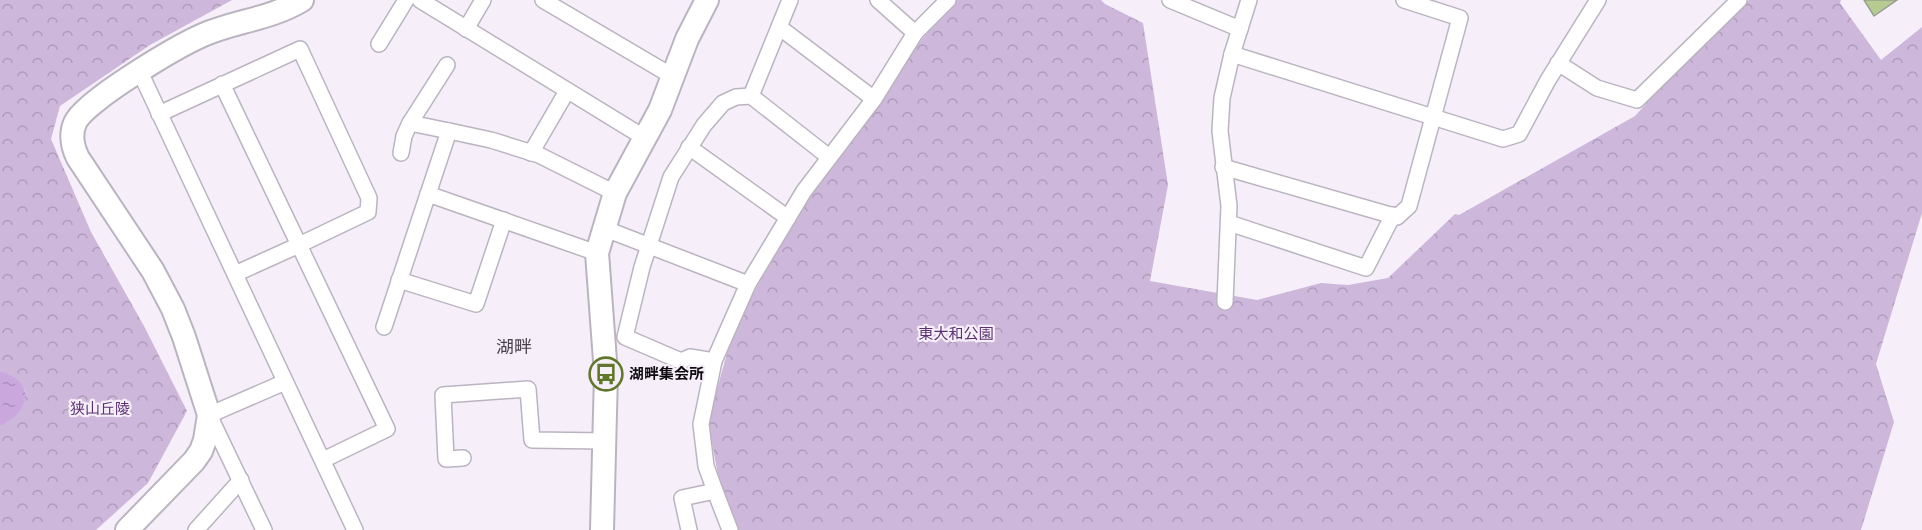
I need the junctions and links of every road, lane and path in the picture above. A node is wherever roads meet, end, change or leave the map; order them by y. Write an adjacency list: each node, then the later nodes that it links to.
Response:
1 (302, 0): 23 (street)
2 (406, 0): 19 (street)
3 (420, 0): 16 (street)
4 (483, 0): 16 (street)
5 (543, 0): 24 (street)
6 (707, 0): 24 (street)
7 (790, 0): 15 (street)
8 (878, 0): 18 (street)
9 (948, 0): 18 (street)
10 (1170, 0): 17 (street)
11 (1249, 0): 17 (street)
12 (1404, 0): 30 (street)
13 (1598, 0): 21 (street)
14 (1739, 0): 21 (street)
15 (779, 27): 27 (street); 28 (street)
16 (466, 29): 26 (street)
17 (1240, 29): 20 (street)
18 (915, 33): 28 (street)
19 (380, 44)
20 (1232, 54): 30 (street); 38 (street)
21 (1558, 63): 30 (street)
22 (447, 65): 31 (street)
23 (140, 72): 29 (street); 56 (street)
24 (672, 76): 33 (street)
25 (222, 84): 29 (street); 46 (street); 46 (street)
26 (567, 91): 33 (street); 36 (street)
27 (751, 96): 34 (street); 37 (street)
28 (874, 99): 37 (street)
29 (159, 114): 49 (street)
30 (1434, 117): 41 (street)
31 (410, 123): 32 (street); 35 (street)
32 (449, 131): 36 (street); 40 (street)
33 (645, 138): 39 (street)
34 (689, 147): 42 (street); 47 (street)
35 (400, 153)
36 (531, 153): 39 (street)
37 (829, 157): 42 (street)
38 (1223, 167): 41 (street); 44 (street)
39 (615, 193): 45 (street)
40 (428, 194): 43 (street); 50 (street)
41 (1393, 215): 44 (street)
42 (788, 218): 51 (street)
43 (504, 220): 48 (street); 50 (street)
44 (1228, 223): 52 (street)
45 (603, 228): 47 (street); 48 (street)
46 (299, 245): 49 (street); 59 (street)
47 (649, 245): 51 (street); 54 (street)
48 (597, 253): 57 (street)
49 (235, 274): 55 (street)
50 (399, 280): 53 (street)
51 (748, 284): 54 (street)
52 (1225, 302)
53 (384, 327)
54 (714, 361): 61 (street)
55 (285, 382): 56 (street); 59 (street)
56 (208, 416): 60 (street); 62 (street)
57 (605, 441): 58 (street); 66 (street)
58 (462, 458)
59 (323, 460): 65 (street)
60 (241, 480): 63 (street); 64 (street)
61 (715, 491): 67 (street); 68 (street)
62 (127, 530)
63 (196, 530)
64 (264, 530)
65 (356, 530)
66 (602, 530)
67 (689, 530)
68 (730, 530)

